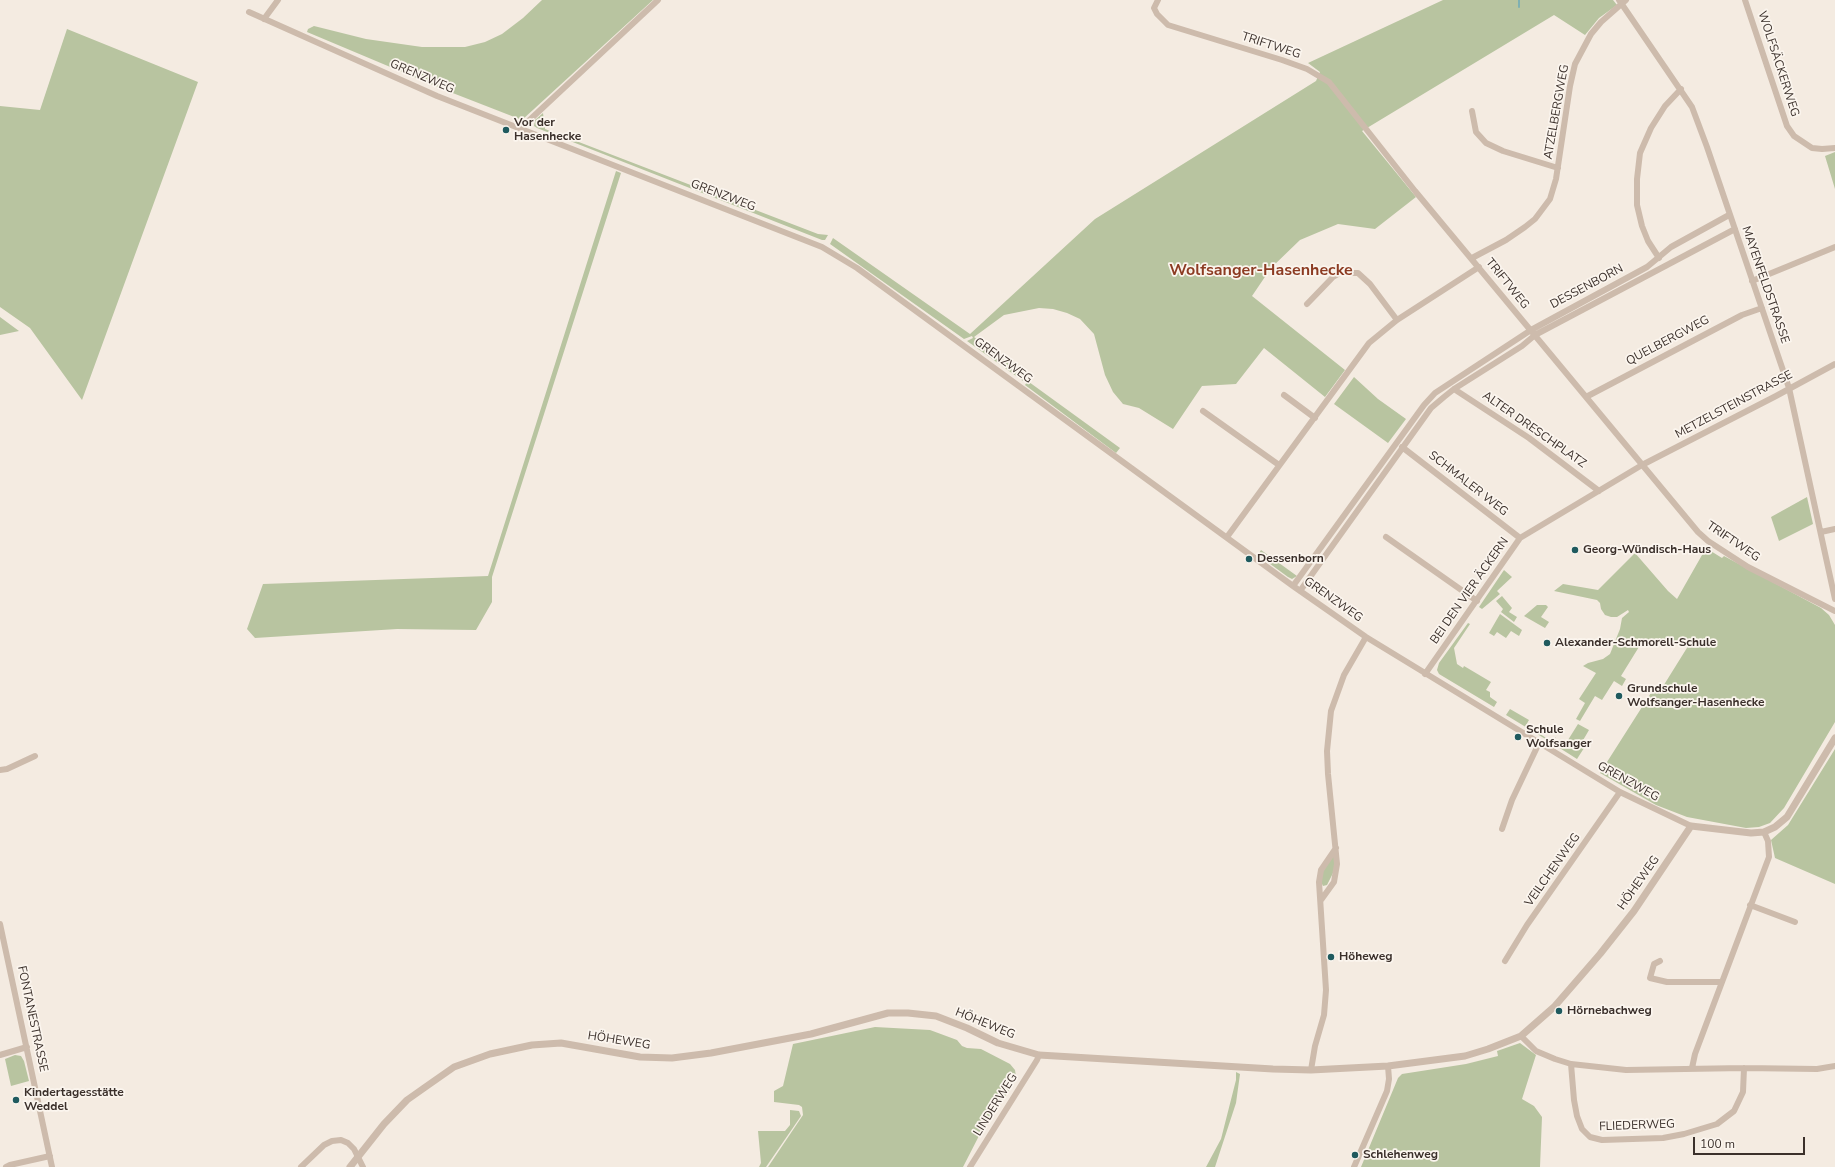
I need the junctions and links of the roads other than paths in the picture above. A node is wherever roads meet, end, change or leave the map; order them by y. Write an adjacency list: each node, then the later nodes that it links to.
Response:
1 (278, 0): 7 (street)
2 (658, 0): 10 (street)
3 (1158, 0): 16 (street, TRIFTWEG)
4 (1745, 0): 11 (street, WOLFSÄCKERWEG)
5 (1623, 2): 8 (street, MAYENFELDSTRASSE); 12 (street, ATZELBERGWEG)
6 (249, 12): 7 (street, GRENZWEG)
7 (264, 19): 10 (street, GRENZWEG)
8 (1681, 89): 13 (street, MAYENFELDSTRASSE); 17 (street)
9 (1472, 111): 12 (street, ATZELBERGWEG)
10 (521, 128): 37 (street, GRENZWEG)
11 (1835, 148)
12 (1558, 168): 16 (street, ATZELBERGWEG)
13 (1730, 215): 14 (street, MAYENFELDSTRASSE); 17 (street, DESSENBORN)
14 (1735, 229): 19 (street, MAYENFELDSTRASSE); 23 (street, DESSENBORN)
15 (1835, 247): 19 (street)
16 (1472, 258): 18 (street, TRIFTWEG)
17 (1659, 258): 23 (street, DESSENBORN)
18 (1479, 267): 22 (street); 23 (street, TRIFTWEG)
19 (1752, 281): 21 (street, MAYENFELDSTRASSE)
20 (1307, 304): 22 (street)
21 (1762, 308): 25 (street, MAYENFELDSTRASSE); 28 (street, QUELBERGWEG)
22 (1397, 320): 30 (street)
23 (1533, 332): 26 (street, DESSENBORN); 28 (street, TRIFTWEG); 40 (street, DESSENBORN)
24 (1835, 364): 25 (street, METZELSTEINSTRASSE)
25 (1789, 388): 33 (street, METZELSTEINSTRASSE); 36 (street, MAYENFELDSTRASSE)
26 (1454, 389): 31 (street, DESSENBORN); 34 (street, ALTER DRESCHPLATZ)
27 (1284, 395): 30 (street)
28 (1586, 397): 33 (street, TRIFTWEG)
29 (1203, 411): 32 (street)
30 (1315, 418): 32 (street)
31 (1402, 447): 39 (street, SCHMALER WEG); 41 (street, DESSENBORN)
32 (1279, 465): 37 (street)
33 (1642, 465): 34 (street, BEI DEN VIER ÄCKERN); 44 (street, TRIFTWEG)
34 (1600, 491): 39 (street, BEI DEN VIER ÄCKERN)
35 (1835, 529): 36 (street)
36 (1821, 532): 42 (street, MAYENFELDSTRASSE)
37 (1227, 537): 40 (street, GRENZWEG)
38 (1386, 537): 43 (street)
39 (1520, 538): 43 (street, BEI DEN VIER ÄCKERN)
40 (1293, 586): 41 (street, GRENZWEG)
41 (1300, 590): 45 (street, GRENZWEG)
42 (1835, 599)
43 (1477, 600): 46 (street, BEI DEN VIER ÄCKERN)
44 (1835, 610)
45 (1366, 637): 46 (street, GRENZWEG); 55 (street)
46 (1425, 674): 48 (street, GRENZWEG)
47 (1835, 738): 54 (street)
48 (1539, 743): 51 (street, GRENZWEG); 53 (street)
49 (35, 756): 50 (street)
50 (0, 770)
51 (1620, 792): 52 (street, GRENZWEG); 60 (street, VEILCHENWEG)
52 (1692, 826): 54 (street); 63 (street, HÖHEWEG)
53 (1502, 829)
54 (1764, 832): 57 (street)
55 (1336, 848): 56 (street); 56 (street)
56 (1321, 900): 72 (street)
57 (1750, 905): 58 (street); 62 (street)
58 (1795, 922)
59 (0, 924): 64 (street, FONTANESTRASSE)
60 (1505, 961)
61 (1660, 961): 62 (street)
62 (1722, 982): 70 (street)
63 (1521, 1036): 67 (street); 68 (street, HÖHEWEG)
64 (27, 1047): 65 (street); 73 (street, FONTANESTRASSE)
65 (0, 1055)
66 (1039, 1055): 72 (street, HÖHEWEG); 74 (street, HÖHEWEG); 80 (street, LINDERWEG)
67 (1571, 1064): 70 (street); 71 (street, FLIEDERWEG)
68 (1388, 1066): 72 (street, HÖHEWEG); 81 (street)
69 (1835, 1066): 71 (street)
70 (1692, 1068): 71 (street)
71 (1744, 1068)
72 (1311, 1070)
73 (50, 1156): 75 (street); 76 (street, FONTANESTRASSE)
74 (358, 1156): 77 (street); 78 (street, HÖHEWEG); 79 (street)
75 (6, 1167)
76 (52, 1167)
77 (301, 1167)
78 (350, 1167)
79 (363, 1167)
80 (970, 1167)
81 (1354, 1167)

